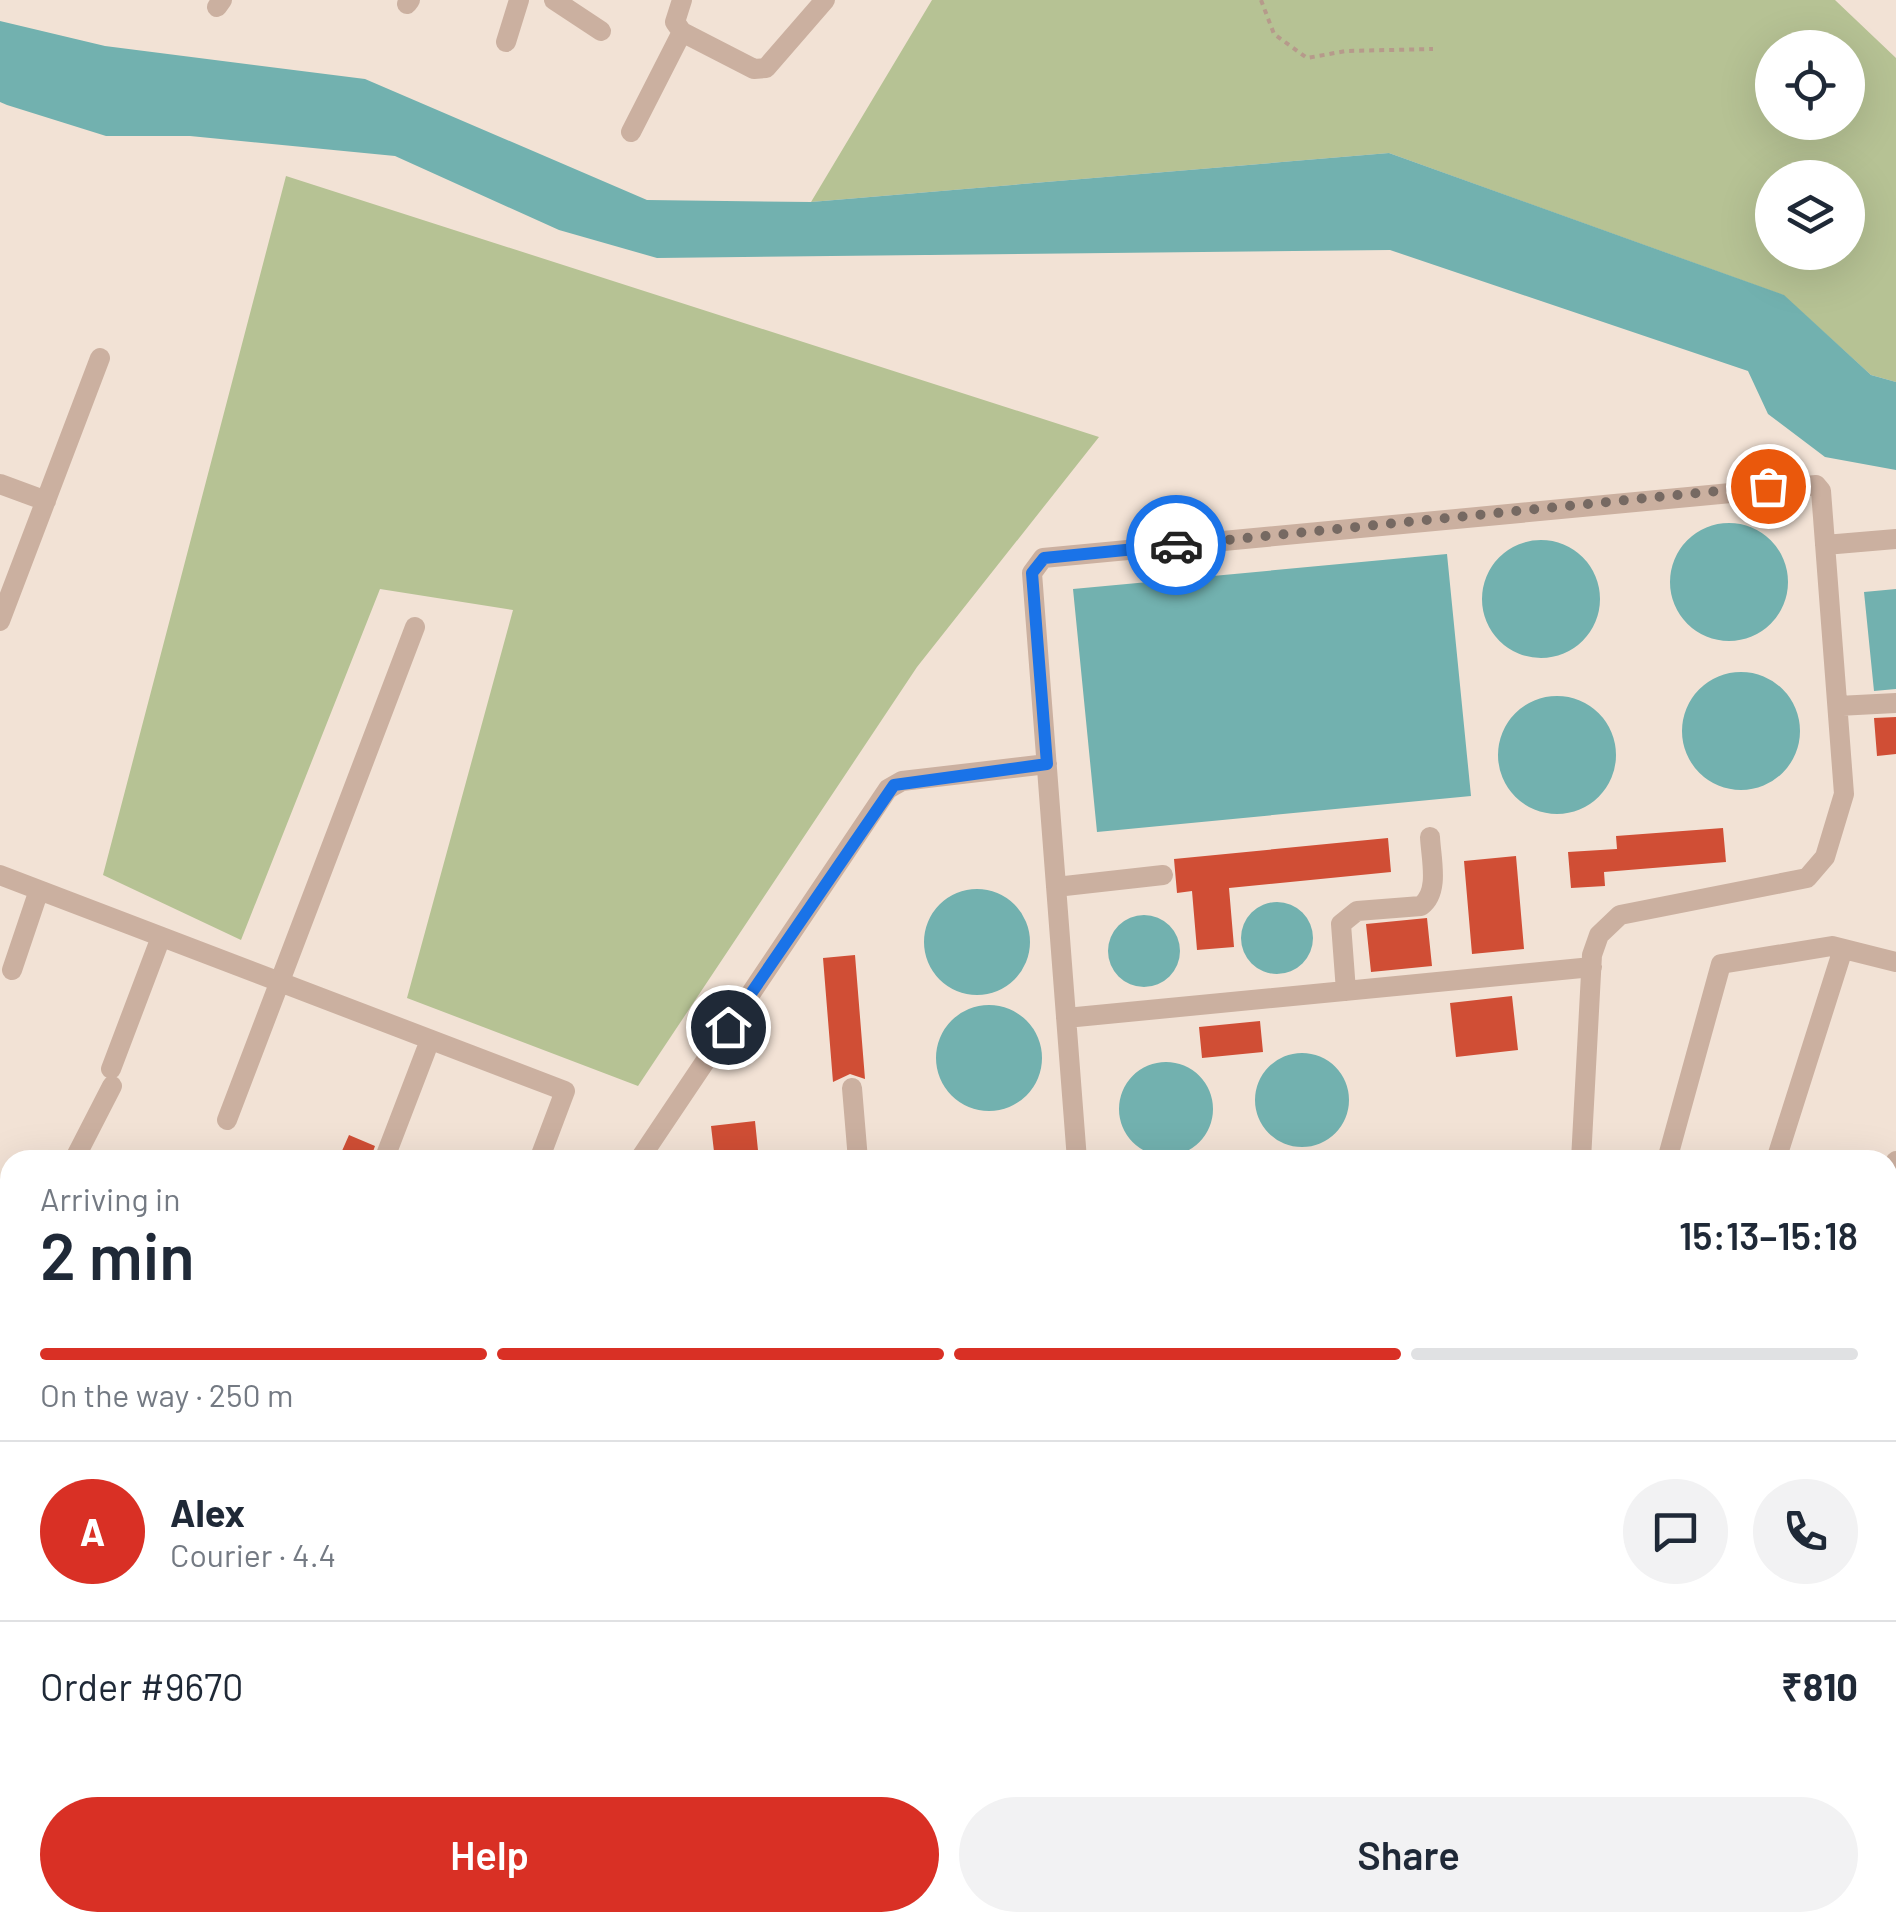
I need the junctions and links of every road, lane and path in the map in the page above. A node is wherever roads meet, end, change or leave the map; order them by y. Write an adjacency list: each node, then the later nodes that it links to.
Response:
1 (520, 0): 8 (street)
2 (554, 0): 6 (street)
3 (682, 0): 7 (street)
4 (825, 0): 7 (street)
5 (1261, 0): 9 (path)
6 (602, 31)
7 (682, 32): 10 (street)
8 (506, 42)
9 (1433, 49)
10 (631, 132)
11 (100, 358): 13 (street)
12 (0, 484): 13 (street)
13 (46, 501): 16 (street)
14 (1896, 539): 15 (street)
15 (1826, 545): 19 (street); 20 (street)
16 (0, 621)
17 (416, 627): 31 (street)
18 (1896, 704): 19 (street)
19 (1838, 706): 29 (street)
20 (1047, 764): 24 (street); 40 (street)
21 (1430, 838): 32 (street)
22 (0, 875): 25 (street)
23 (1162, 875): 24 (street)
24 (1056, 887): 33 (street)
25 (39, 890): 26 (street); 30 (street)
26 (162, 937): 31 (street); 37 (street)
27 (1843, 949): 28 (street); 44 (street); 45 (street)
28 (1896, 962)
29 (1592, 967): 32 (street); 43 (street)
30 (12, 970)
31 (280, 982): 34 (street); 36 (street)
32 (1346, 990): 33 (street)
33 (1066, 1018): 42 (street)
34 (430, 1040): 38 (street); 39 (street)
35 (852, 1088): 41 (street)
36 (227, 1120)
37 (79, 1150)
38 (388, 1150)
39 (543, 1150)
40 (646, 1150)
41 (857, 1150)
42 (1076, 1150)
43 (1581, 1150)
44 (1670, 1150)
45 (1779, 1150)

